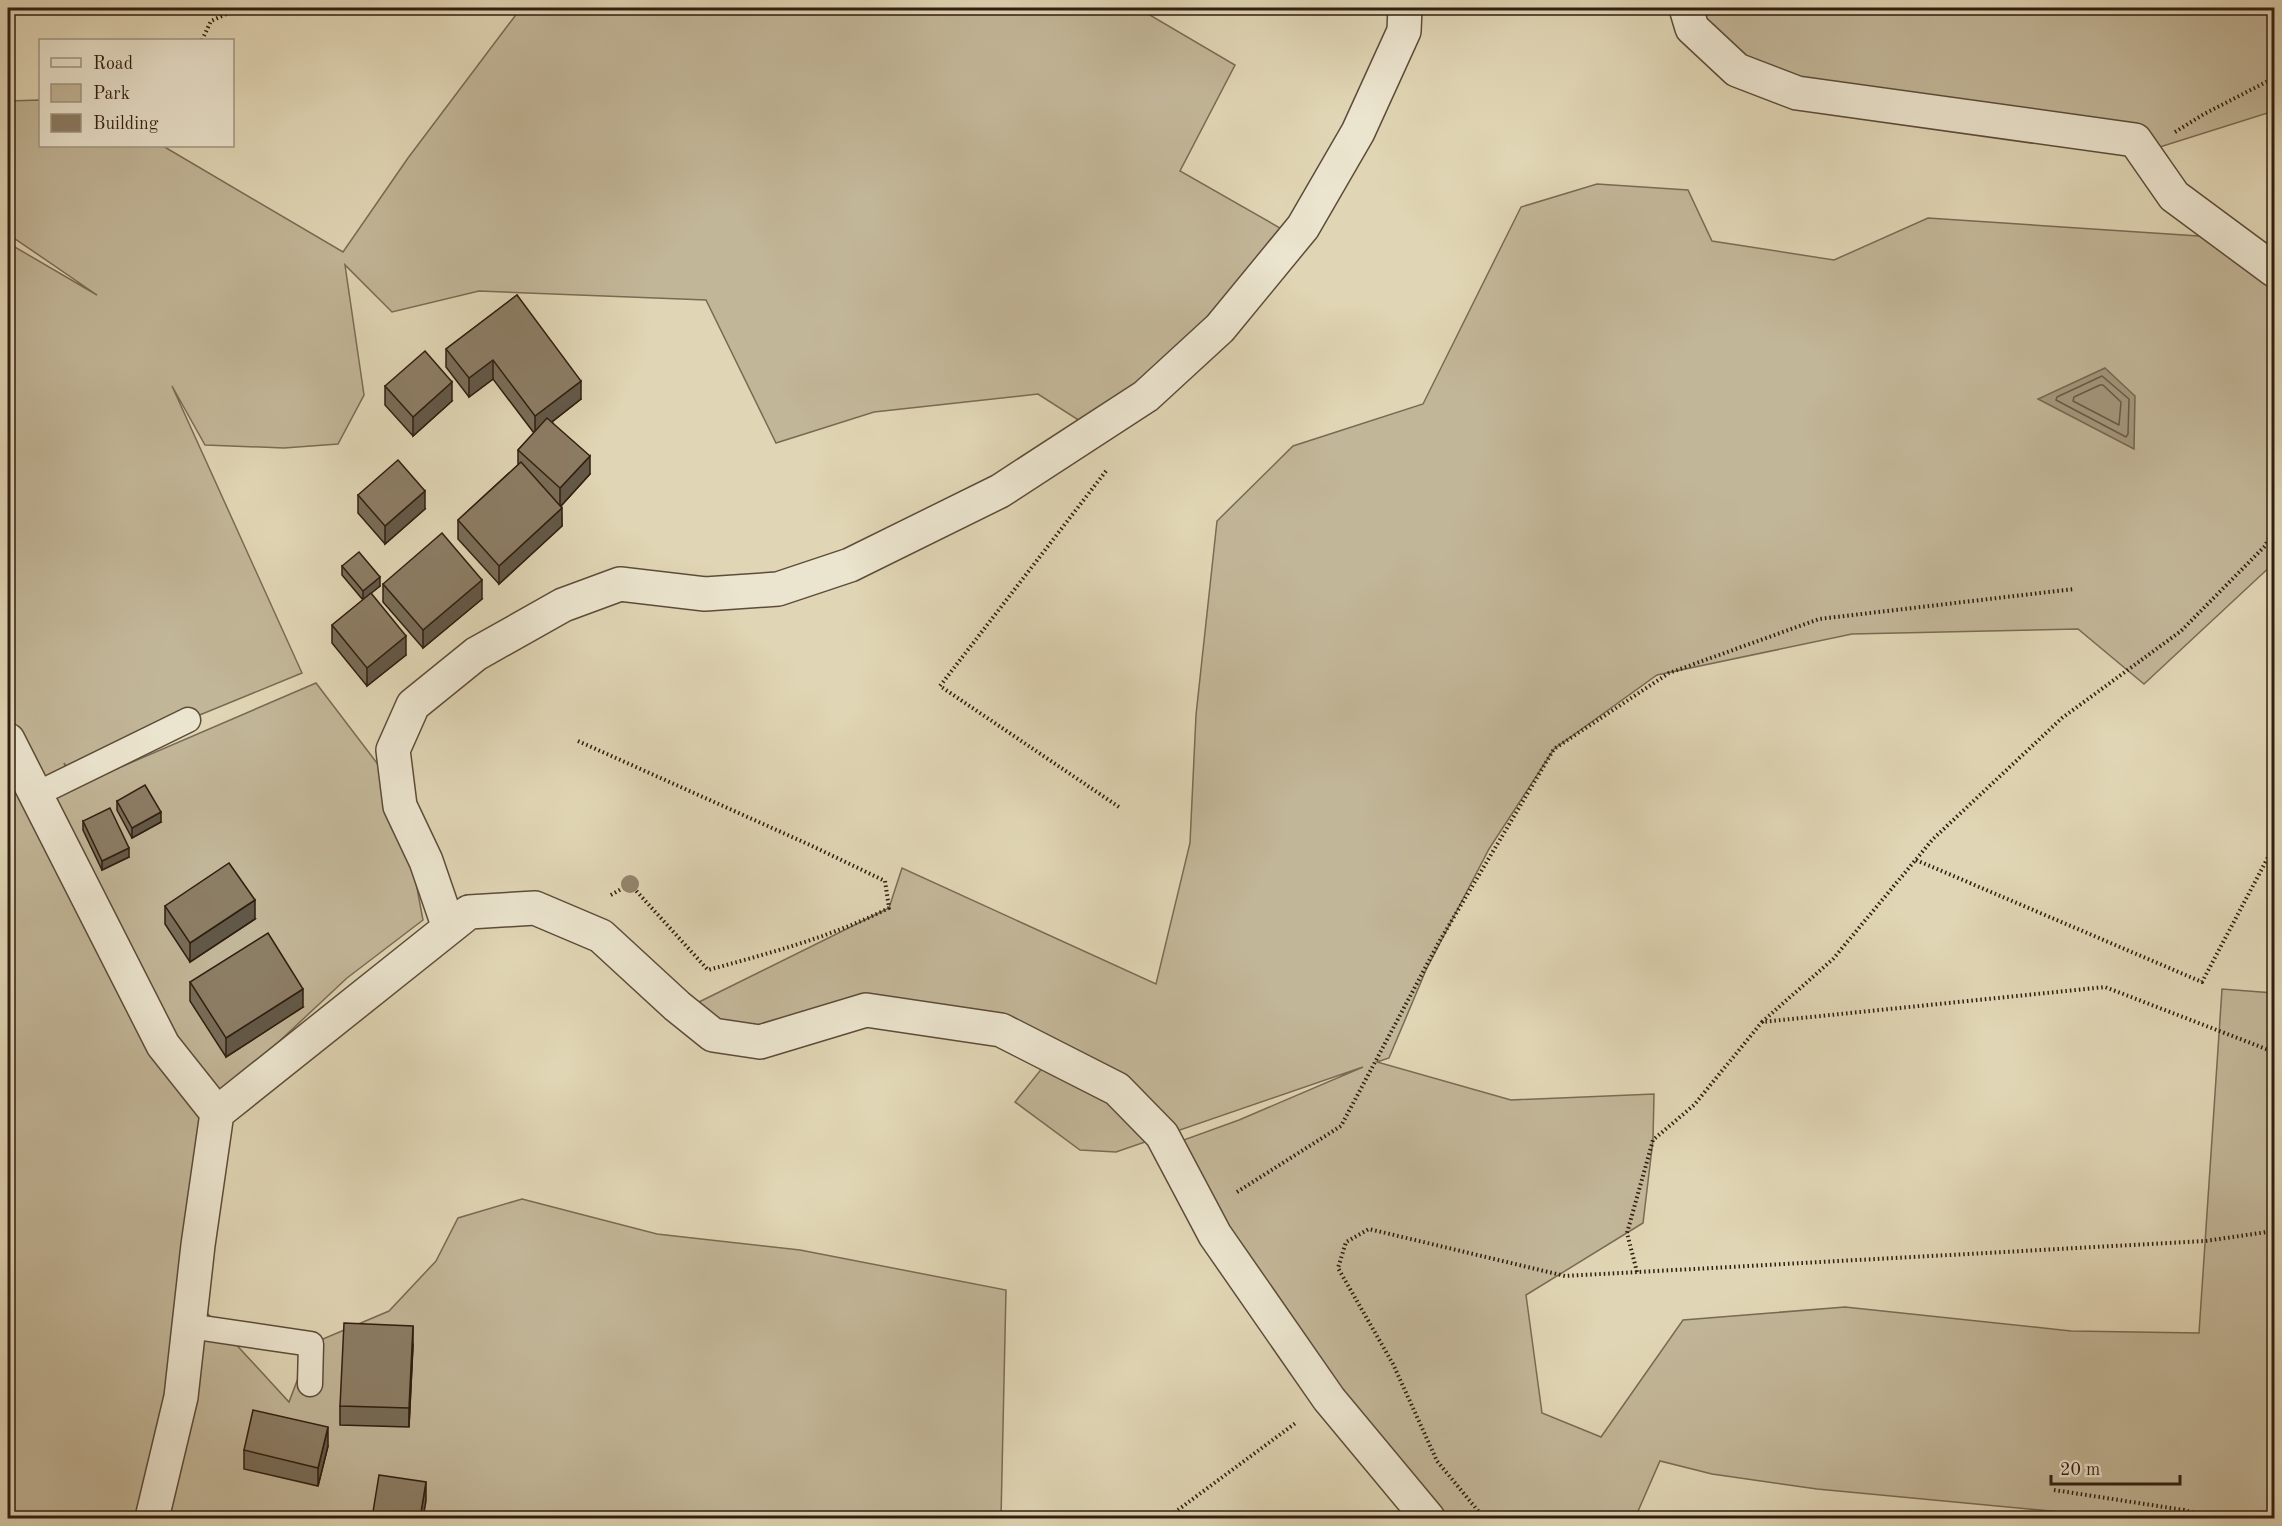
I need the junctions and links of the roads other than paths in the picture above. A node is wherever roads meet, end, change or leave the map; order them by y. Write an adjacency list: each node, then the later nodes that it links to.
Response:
1 (1405, 8): 7 (street)
2 (1686, 8): 3 (street)
3 (2274, 270)
4 (188, 720): 6 (lane)
5 (8, 740): 6 (street)
6 (35, 795): 8 (street)
7 (448, 928): 8 (street); 12 (street)
8 (217, 1113): 9 (street)
9 (189, 1326): 10 (lane); 11 (street)
10 (310, 1384)
11 (152, 1518)
12 (1428, 1518)

